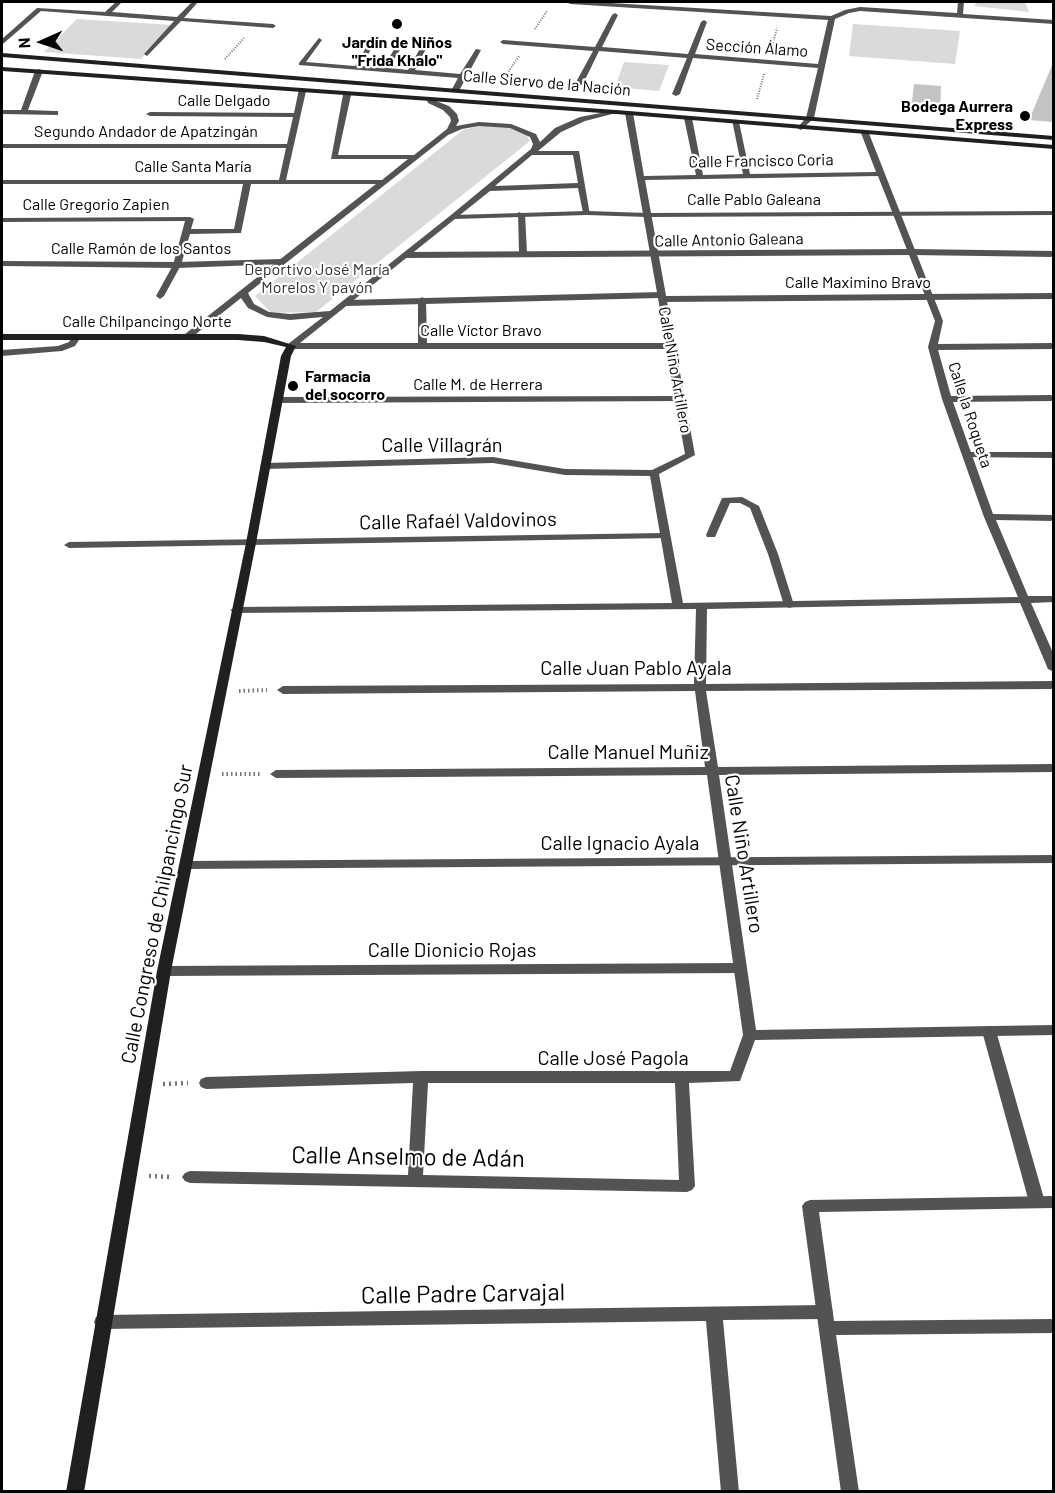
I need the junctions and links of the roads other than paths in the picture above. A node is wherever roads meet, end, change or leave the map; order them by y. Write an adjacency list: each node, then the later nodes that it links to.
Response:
1 (119, 2): 6 (street)
2 (195, 2): 10 (street)
3 (570, 2): 5 (street)
4 (961, 2): 8 (street)
5 (624, 3): 9 (street)
6 (107, 14): 10 (street); 16 (street)
7 (615, 15): 20 (street)
8 (960, 15): 9 (street); 12 (street)
9 (832, 18): 25 (street)
10 (181, 19): 13 (street); 22 (street)
11 (704, 22): 24 (street, Sección Álamo)
12 (1053, 22)
13 (273, 26)
14 (319, 40): 26 (street)
15 (373, 41): 26 (street)
16 (2, 42)
17 (503, 42): 20 (street, Sección Álamo)
18 (401, 44): 28 (street)
19 (425, 45): 30 (street)
20 (597, 49): 24 (street, Sección Álamo); 33 (street)
21 (478, 50): 31 (street)
22 (147, 54)
23 (2, 55): 32 (main road, Calle Siervo de la Nación)
24 (691, 56): 25 (street, Sección Álamo); 36 (street, Sección Álamo)
25 (821, 66): 47 (street)
26 (357, 68): 28 (street)
27 (2, 69): 29 (main road, Calle Siervo de la Nación)
28 (385, 70): 30 (street)
29 (39, 71): 35 (main road, Calle Siervo de la Nación); 40 (street)
30 (410, 73): 31 (street)
31 (462, 76): 34 (street)
32 (308, 78): 34 (main road, Calle Siervo de la Nación); 35 (main road)
33 (579, 84)
34 (456, 90): 47 (main road, Calle Siervo de la Nación)
35 (302, 91): 37 (main road, Calle Siervo de la Nación); 45 (street)
36 (676, 94)
37 (347, 95): 38 (main road, Calle Siervo de la Nación); 57 (street)
38 (431, 101): 41 (main road, Calle Siervo de la Nación); 51 (street)
39 (2, 112): 40 (street)
40 (24, 112): 42 (street)
41 (616, 112): 43 (main road, Calle Siervo de la Nación); 56 (street)
42 (55, 113)
43 (629, 113): 46 (main road, Calle Siervo de la Nación); 61 (street, Calle Niño Artillero)
44 (150, 114): 45 (street, Calle Delgado)
45 (297, 115): 54 (street)
46 (688, 118): 48 (main road, Calle Siervo de la Nación); 60 (street)
47 (810, 118): 49 (street); 52 (main road, Calle Siervo de la Nación)
48 (735, 122): 49 (main road, Calle Siervo de la Nación); 59 (street)
49 (801, 128): 50 (main road, Calle Siervo de la Nación)
50 (865, 133): 55 (main road, Calle Siervo de la Nación); 58 (street, Calle la Roqueta)
51 (445, 134): 56 (street); 57 (street)
52 (1053, 138)
53 (2, 146): 54 (street, Segundo Andador de Apatzingán)
54 (290, 146): 64 (street)
55 (1053, 147)
56 (532, 153): 66 (street); 67 (street)
57 (415, 157): 65 (street)
58 (882, 174): 59 (street, Calle Francisco Coria); 71 (street, Calle la Roqueta)
59 (747, 176): 60 (street, Calle Francisco Coria)
60 (700, 177): 61 (street, Calle Francisco Coria)
61 (640, 178): 72 (street, Calle Niño Artillero)
62 (2, 182): 63 (street, Calle Santa María)
63 (247, 182): 64 (street, Calle Santa María); 75 (street, Calle Gregorio Zapien)
64 (282, 182): 65 (street, Calle Santa María)
65 (384, 182): 81 (street)
66 (582, 185): 67 (street); 68 (street)
67 (488, 189): 73 (street)
68 (587, 213): 70 (street, Calle Pablo Galeana); 72 (street, Calle Pablo Galeana)
69 (1053, 213): 71 (street, Calle Pablo Galeana)
70 (521, 214): 73 (street, Calle Pablo Galeana); 77 (street)
71 (897, 214): 72 (street, Calle Pablo Galeana); 76 (street, Calle la Roqueta)
72 (647, 216): 80 (street, Calle Niño Artillero)
73 (454, 217): 79 (street)
74 (2, 220): 75 (street, Calle Gregorio Zapien)
75 (188, 232): 83 (street)
76 (911, 252): 78 (street, Calle Antonio Galeana); 80 (street, Calle Antonio Galeana); 88 (street, Calle la Roqueta)
77 (523, 253): 79 (street, Calle Antonio Galeana); 80 (street, Calle Antonio Galeana)
78 (1053, 254)
79 (405, 255): 90 (street)
80 (655, 256): 87 (street, Calle Niño Artillero)
81 (281, 262): 83 (street, Calle Ramón de los Santos); 84 (street)
82 (2, 264): 83 (street, Calle Ramón de los Santos)
83 (177, 265): 85 (street)
84 (244, 291): 91 (street); 92 (street)
85 (160, 296)
86 (1053, 296): 88 (street, Calle Maximino Bravo)
87 (662, 297): 88 (street, Calle Maximino Bravo); 89 (street, Calle Maximino Bravo); 97 (street, Calle Niño Artillero)
88 (930, 297): 99 (street, Calle la Roqueta)
89 (422, 300): 90 (street, Calle Maximino Bravo); 96 (street)
90 (346, 303): 91 (street)
91 (334, 313): 95 (street)
92 (188, 336): 94 (main road, Calle Chilpancingo Norte); 95 (main road, Calle Chilpancingo Norte)
93 (2, 337): 94 (main road, Calle Chilpancingo Norte)
94 (76, 337): 100 (street)
95 (291, 346): 96 (street, Calle Víctor Bravo); 104 (main road, Calle Congreso de Chilpancingo Sur)
96 (423, 346): 97 (street, Calle Víctor Bravo)
97 (670, 346): 102 (street, Calle Niño Artillero)
98 (1053, 346): 99 (street)
99 (933, 347): 103 (street, Calle la Roqueta)
100 (2, 353)
101 (1053, 398): 103 (street)
102 (680, 399): 104 (street, Calle M. de Herrera); 108 (street, Calle Niño Artillero)
103 (947, 399): 105 (street, Calle la Roqueta)
104 (277, 400): 107 (main road, Calle Congreso de Chilpancingo Sur)
105 (967, 455): 106 (street); 109 (street, Calle la Roqueta)
106 (1053, 455)
107 (265, 466): 108 (street, Calle Villagrán); 113 (main road, Calle Congreso de Chilpancingo Sur)
108 (654, 473): 112 (street)
109 (989, 517): 110 (street); 115 (street, Calle la Roqueta)
110 (1053, 518)
111 (711, 535): 118 (street)
112 (665, 536): 113 (street, Calle Rafaél Valdovinos); 119 (street)
113 (252, 543): 114 (street, Calle Rafaél Valdovinos); 120 (main road, Calle Congreso de Chilpancingo Sur)
114 (69, 545)
115 (1025, 598): 116 (street); 118 (street); 121 (street, Calle la Roqueta)
116 (1053, 599)
117 (702, 606): 118 (street); 119 (street); 123 (street, Calle Niño Artillero)
118 (789, 606)
119 (678, 607): 120 (street)
120 (236, 610): 130 (main road, Calle Congreso de Chilpancingo Sur)
121 (1053, 669)
122 (1053, 685): 123 (street, Calle Juan Pablo Ayala)
123 (699, 686): 124 (street, Calle Juan Pablo Ayala); 126 (street, Calle Niño Artillero)
124 (283, 690)
125 (1053, 768): 126 (street, Calle Manuel Muñiz)
126 (710, 771): 127 (street, Calle Manuel Muñiz); 129 (street, Calle Niño Artillero)
127 (276, 774)
128 (1053, 859): 129 (street, Calle Ignacio Ayala)
129 (723, 862): 130 (street, Calle Ignacio Ayala); 131 (street, Calle Niño Artillero)
130 (187, 865): 132 (main road, Calle Congreso de Chilpancingo Sur)
131 (740, 968): 132 (street, Calle Dionicio Rojas); 135 (street, Calle Niño Artillero)
132 (164, 970): 145 (main road, Calle Congreso de Chilpancingo Sur)
133 (1053, 1030): 134 (street)
134 (990, 1031): 135 (street); 141 (street)
135 (750, 1035): 137 (street, Calle José Pagola)
136 (421, 1077): 137 (street, Calle José Pagola); 138 (street, Calle José Pagola); 140 (street)
137 (682, 1077): 140 (street, Calle Anselmo de Adán)
138 (206, 1083)
139 (190, 1177): 140 (street, Calle Anselmo de Adán)
140 (415, 1181)
141 (1037, 1202): 142 (street); 144 (street)
142 (1053, 1202)
143 (714, 1314): 144 (street, Calle Padre Carvajal); 145 (street, Calle Padre Carvajal); 148 (street)
144 (826, 1320): 146 (street, Calle Padre Carvajal); 149 (street)
145 (102, 1322): 147 (main road, Calle Congreso de Chilpancingo Sur)
146 (1053, 1326)
147 (75, 1491)
148 (730, 1491)
149 (850, 1491)

